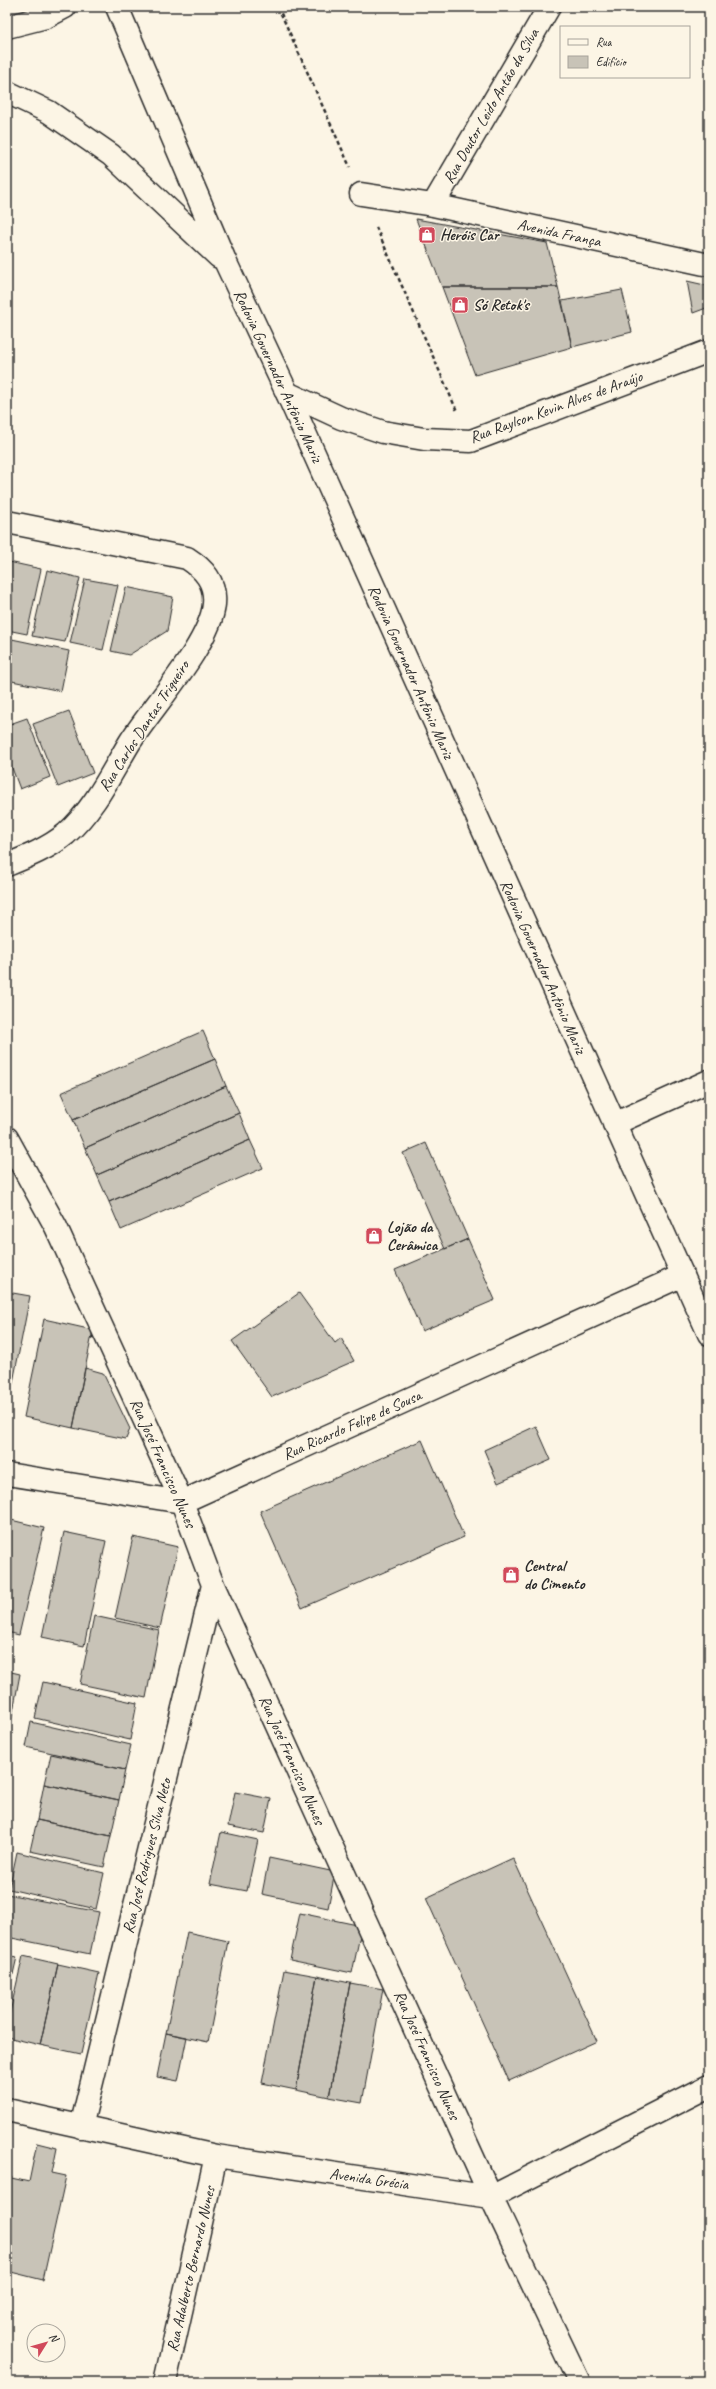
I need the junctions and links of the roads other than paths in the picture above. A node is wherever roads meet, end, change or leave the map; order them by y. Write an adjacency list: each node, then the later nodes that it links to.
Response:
1 (65, 7): 4 (main road)
2 (117, 7): 8 (main road, Rodovia Governador Antônio Mariz)
3 (549, 7): 7 (main road, Rua Doutor Leido Antão da Silva)
4 (7, 27)
5 (7, 92): 8 (main road)
6 (361, 194): 7 (main road, Avenida França)
7 (433, 205): 9 (main road, Avenida França)
8 (226, 263): 11 (main road, Rodovia Governador Antônio Mariz)
9 (709, 265)
10 (709, 351): 11 (main road, Rua Raylson Kevin Alves de Araújo)
11 (287, 393): 15 (main road, Rodovia Governador Antônio Mariz)
12 (7, 522): 13 (main road, Rua Carlos Dantas Trigueiro)
13 (7, 865)
14 (709, 1081): 15 (main road)
15 (614, 1124): 17 (main road, Rodovia Governador Antônio Mariz)
16 (7, 1138): 20 (main road, Rua José Francisco Nunes)
17 (683, 1275): 18 (main road, Rodovia Governador Antônio Mariz); 20 (main road, Rua Ricardo Felipe de Sousa)
18 (709, 1334)
19 (7, 1474): 20 (main road)
20 (182, 1502): 21 (main road, Rua José Francisco Nunes)
21 (213, 1585): 24 (main road, Rua José Rodrigues Silva Neto); 26 (main road, Rua José Francisco Nunes)
22 (709, 2086): 26 (main road)
23 (7, 2110): 24 (main road, Avenida Grécia)
24 (81, 2126): 25 (main road, Avenida Grécia)
25 (216, 2156): 26 (main road, Avenida Grécia); 27 (main road, Rua Adalberto Bernardo Nunes)
26 (491, 2197): 28 (main road, Rua José Francisco Nunes)
27 (165, 2382)
28 (579, 2382)

